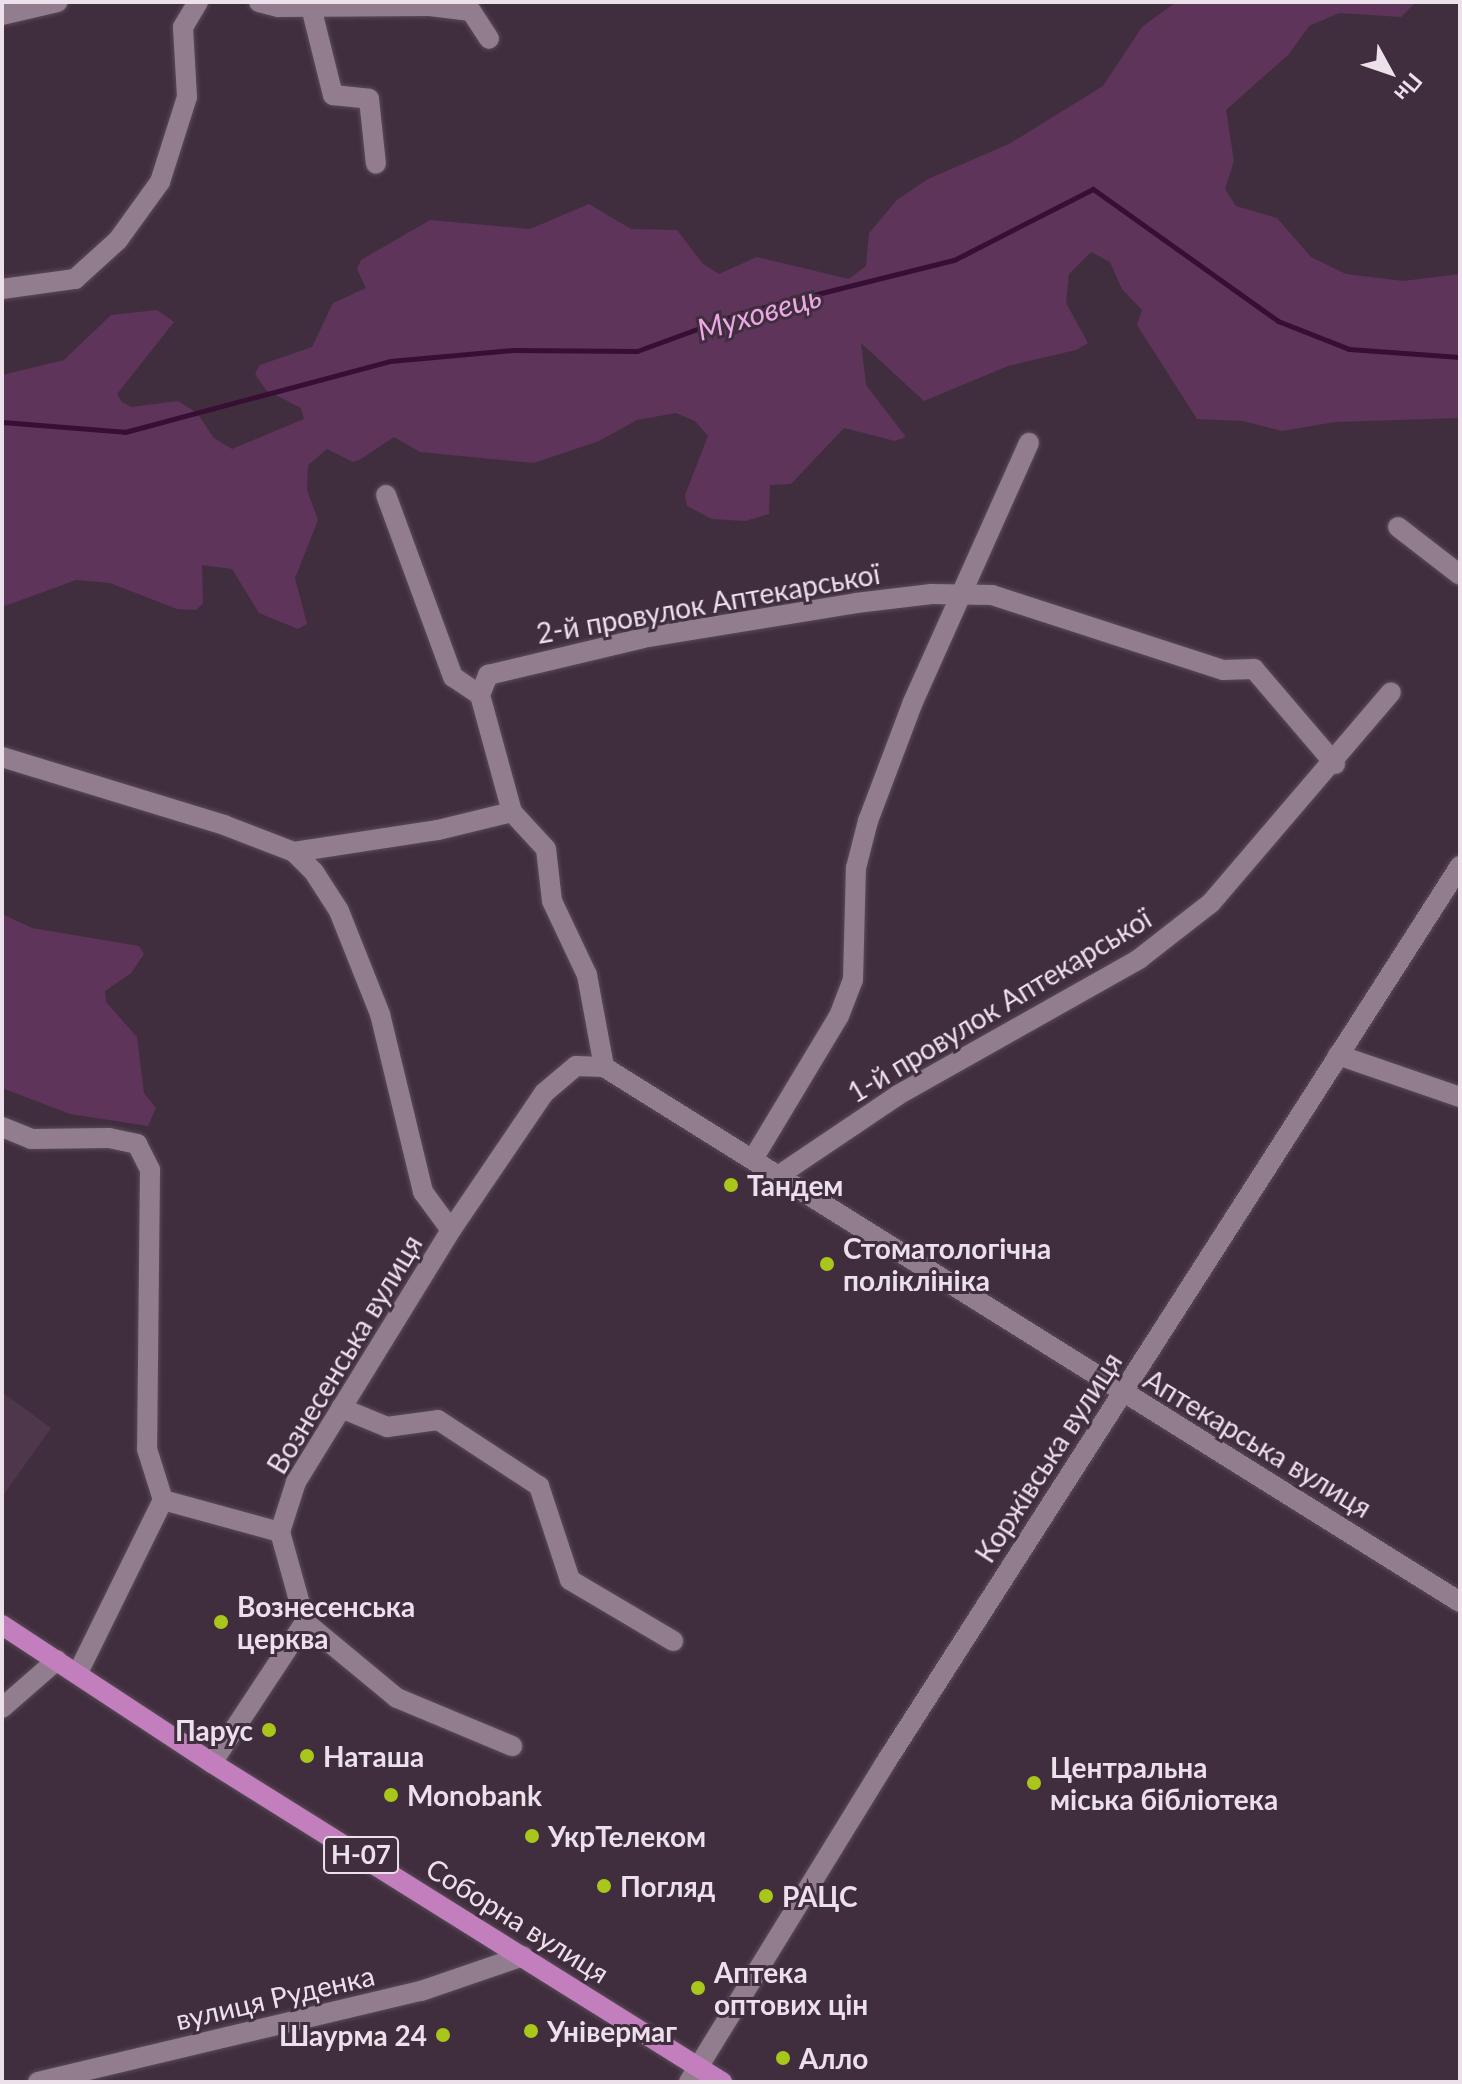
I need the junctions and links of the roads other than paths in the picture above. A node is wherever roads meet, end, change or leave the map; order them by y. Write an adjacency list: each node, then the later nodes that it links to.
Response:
1 (58, 2): 5 (street)
2 (198, 2): 8 (street)
3 (259, 2): 4 (street)
4 (311, 7): 6 (street); 7 (street)
5 (2, 15)
6 (489, 39)
7 (376, 164)
8 (2, 289)
9 (1029, 443): 13 (street)
10 (386, 495): 15 (street)
11 (1398, 527): 12 (street)
12 (1460, 575)
13 (960, 594): 15 (street, 2-й провулок Аптекарської); 17 (street); 26 (street)
14 (1391, 692): 17 (street, 1-й провулок Аптекарської)
15 (480, 695): 18 (street)
16 (2, 757): 19 (street)
17 (1335, 764): 27 (street, 1-й провулок Аптекарської)
18 (512, 812): 19 (street); 23 (street)
19 (294, 852): 28 (street, Вознесенська вулиця)
20 (1460, 866): 21 (street, Коржівська вулиця)
21 (1338, 1055): 24 (street); 29 (street, Коржівська вулиця)
22 (576, 1066): 23 (street, Аптекарська вулиця); 28 (street, Вознесенська вулиця)
23 (604, 1067): 26 (street, Аптекарська вулиця)
24 (1460, 1097)
25 (2, 1127): 31 (street)
26 (753, 1159): 27 (street, Аптекарська вулиця)
27 (778, 1176): 29 (street, Аптекарська вулиця)
28 (451, 1230): 30 (street, Вознесенська вулиця)
29 (1123, 1394): 33 (street, Аптекарська вулиця); 43 (street, Коржівська вулиця)
30 (341, 1408): 32 (street, Вознесенська вулиця); 36 (street)
31 (163, 1500): 32 (street); 38 (street)
32 (280, 1532): 34 (street)
33 (1460, 1602)
34 (305, 1622): 40 (street); 41 (street)
35 (2, 1625): 37 (main road, Соборна вулиця / Н-07)
36 (673, 1641)
37 (57, 1660): 38 (main road, Соборна вулиця / Н-07); 39 (street)
38 (78, 1673): 41 (main road, Соборна вулиця / Н-07)
39 (2, 1708)
40 (512, 1746)
41 (212, 1763): 42 (main road, Соборна вулиця / Н-07)
42 (523, 1956): 43 (main road, Соборна вулиця / Н-07); 44 (street, вулиця Руденка)
43 (694, 2075): 45 (main road, Соборна вулиця / Н-07)
44 (38, 2082)
45 (722, 2082)

